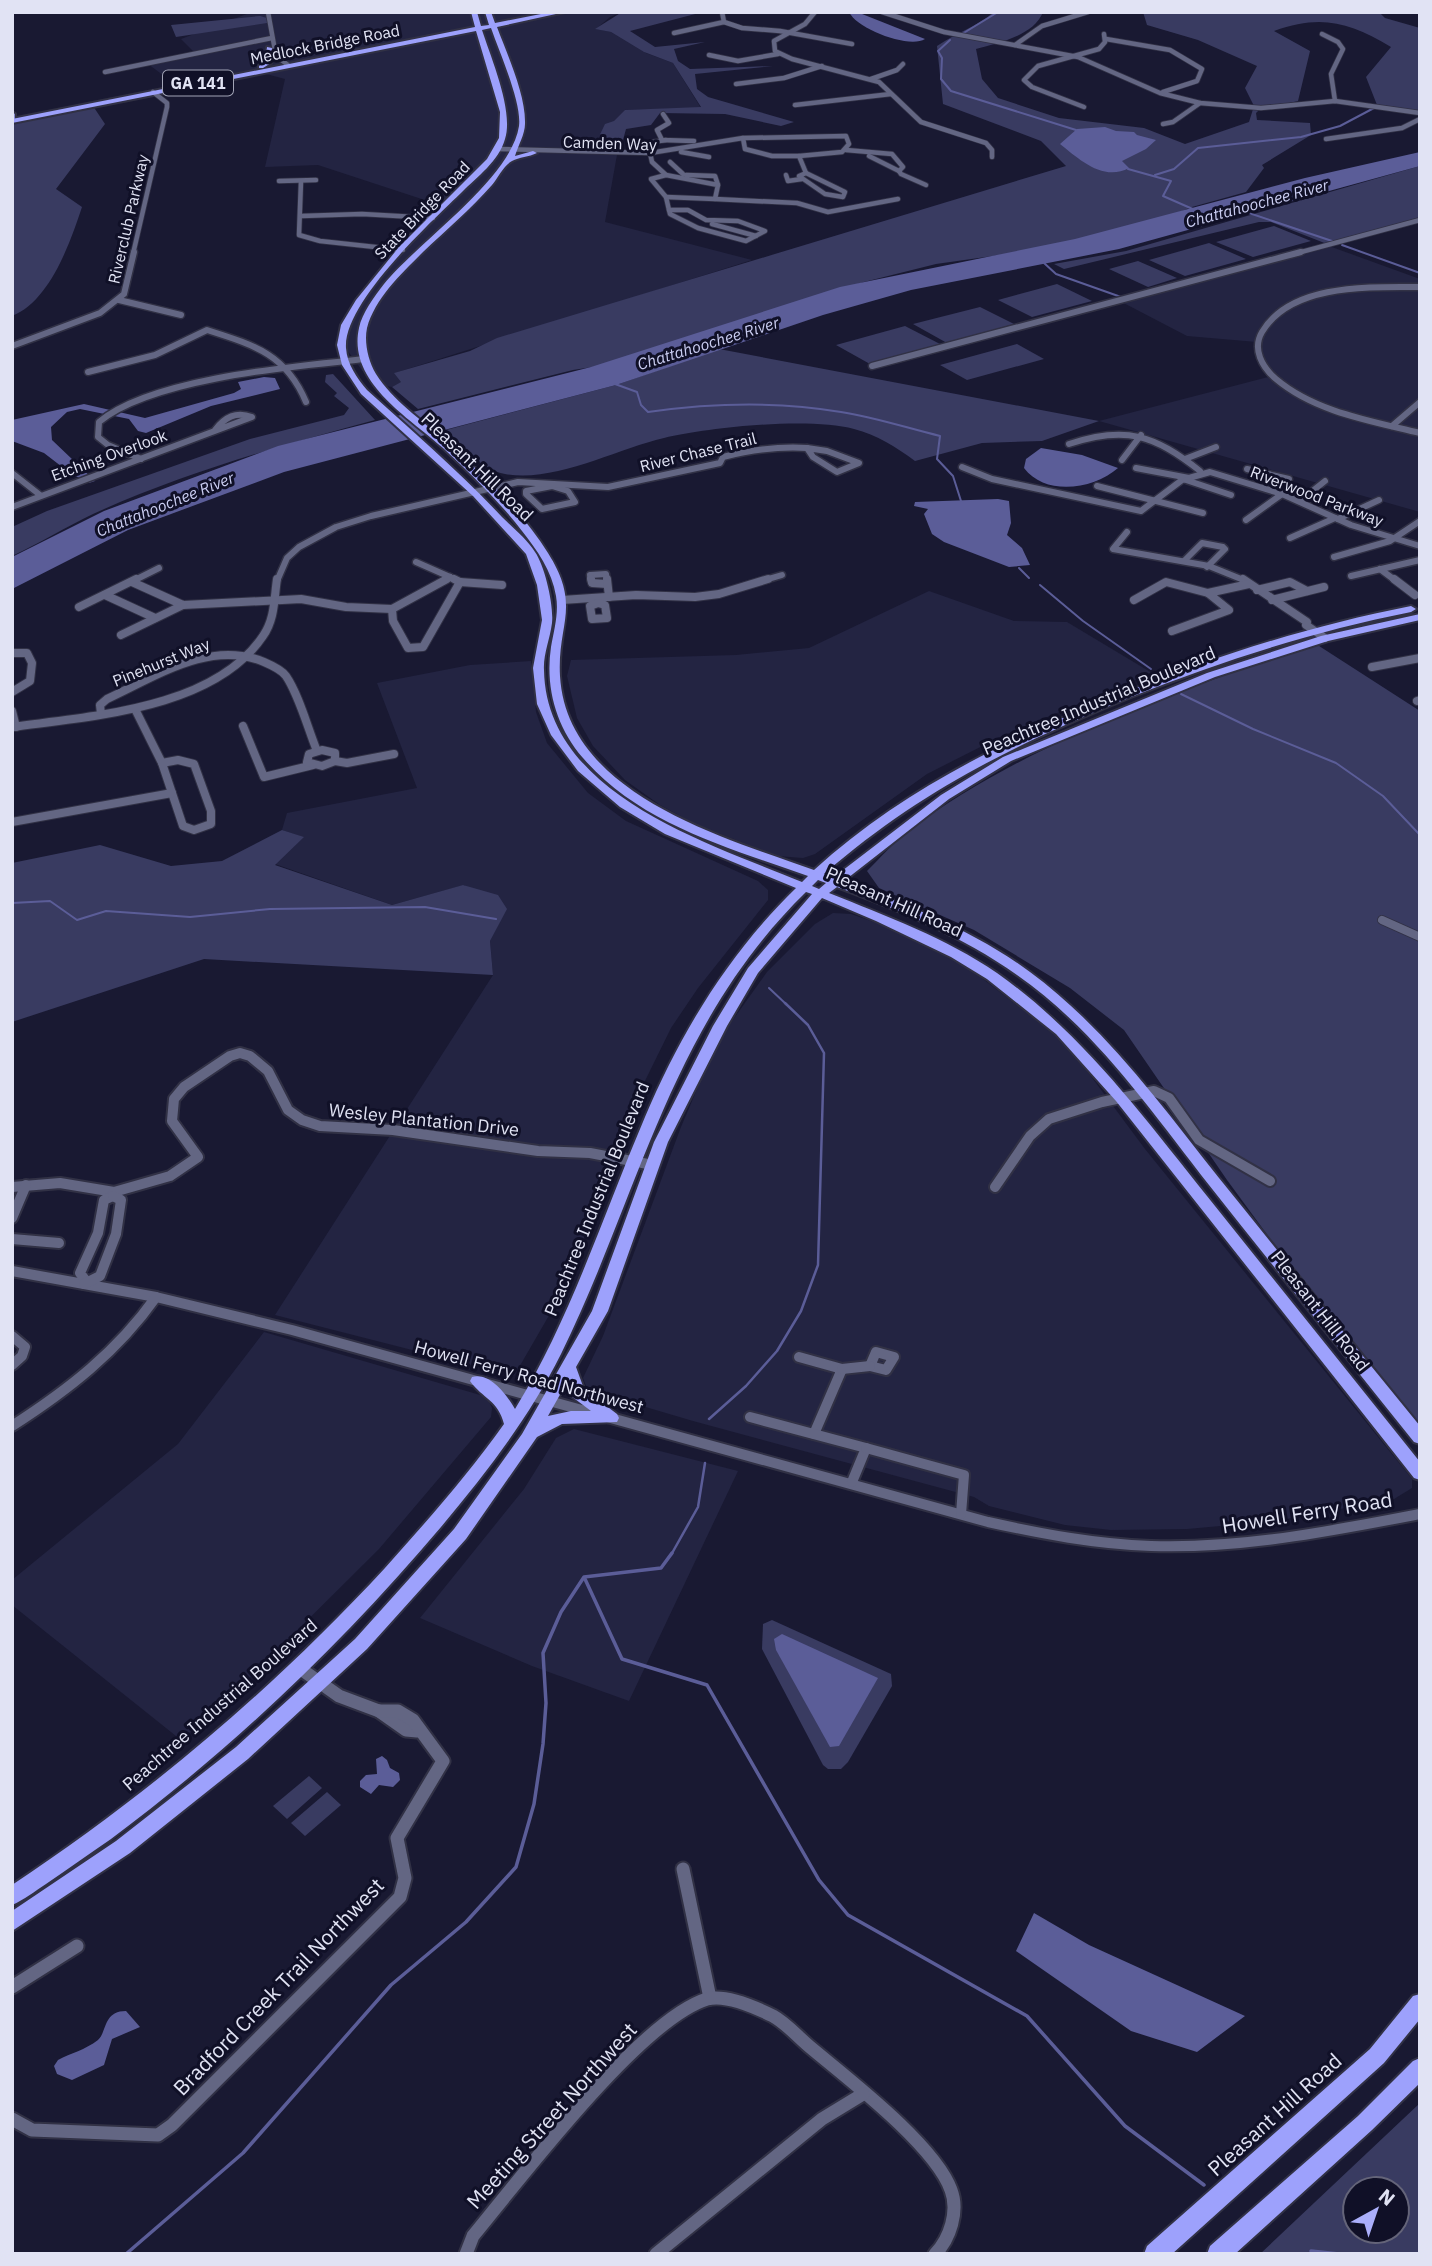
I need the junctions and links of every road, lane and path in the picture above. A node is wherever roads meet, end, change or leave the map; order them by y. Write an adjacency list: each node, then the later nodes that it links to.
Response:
1 (268, 12): 20 (street)
2 (474, 12): 14 (highway)
3 (543, 12): 11 (highway, Medlock Bridge Road / GA 141)
4 (562, 12): 13 (highway, Medlock Bridge Road / GA 141)
5 (722, 12): 12 (street)
6 (815, 12): 15 (street)
7 (875, 12): 21 (street)
8 (881, 12): 21 (street)
9 (1088, 12): 23 (street)
10 (488, 13): 11 (highway); 13 (highway)
11 (523, 16): 13 (highway, Medlock Bridge Road / GA 141)
12 (724, 22): 15 (street); 16 (street)
13 (492, 24): 14 (highway, Medlock Bridge Road / GA 141); 61 (highway)
14 (479, 27): 18 (highway, Medlock Bridge Road / GA 141); 19 (highway); 29 (highway, Medlock Bridge Road / GA 141)
15 (789, 32): 22 (street); 26 (street)
16 (674, 33)
17 (1322, 34): 40 (street)
18 (434, 37): 19 (highway); 29 (highway, Medlock Bridge Road / GA 141)
19 (482, 38): 57 (highway)
20 (272, 39): 24 (street); 25 (street); 34 (street)
21 (985, 40): 23 (street)
22 (852, 44)
23 (1015, 44): 28 (street)
24 (269, 48): 30 (street); 33 (highway)
25 (277, 53): 29 (highway); 30 (street)
26 (778, 54): 27 (street); 32 (street)
27 (709, 55)
28 (1078, 57): 38 (street); 38 (street); 43 (street)
29 (307, 60): 30 (highway, Medlock Bridge Road / GA 141); 33 (highway)
30 (284, 64): 33 (highway, Medlock Bridge Road / GA 141)
31 (903, 64): 35 (street)
32 (822, 66): 35 (street); 36 (street)
33 (263, 68): 37 (highway, Medlock Bridge Road / GA 141); 46 (highway, Medlock Bridge Road / GA 141)
34 (105, 72)
35 (871, 79): 39 (street)
36 (736, 84)
37 (150, 93): 46 (highway, Medlock Bridge Road / GA 141); 92 (street, Riverclub Parkway)
38 (1160, 93): 41 (street)
39 (891, 94): 42 (street); 66 (street)
40 (1335, 101): 41 (street); 44 (street)
41 (1200, 103): 48 (street)
42 (795, 106)
43 (1084, 107)
44 (1420, 113)
45 (663, 114): 54 (street)
46 (13, 118)
47 (1420, 119): 53 (street)
48 (1163, 124)
49 (842, 128): 51 (street)
50 (670, 129): 54 (street)
51 (846, 136): 52 (street); 58 (street)
52 (743, 138): 56 (street); 64 (street)
53 (1326, 139)
54 (662, 140): 55 (street); 56 (street)
55 (639, 144)
56 (701, 144): 62 (street, Camden Way); 63 (street, Camden Way)
57 (496, 150): 61 (street); 85 (highway, State Bridge Road)
58 (846, 150): 60 (street); 64 (street)
59 (536, 151): 61 (highway); 61 (highway); 63 (street, Camden Way)
60 (858, 151): 68 (street); 68 (street)
61 (512, 152): 95 (highway, State Bridge Road)
62 (681, 152): 63 (street, Camden Way); 65 (street)
63 (651, 155): 71 (street)
64 (799, 156): 69 (street)
65 (709, 157)
66 (992, 157)
67 (670, 162): 70 (street)
68 (899, 171): 79 (street)
69 (806, 173): 74 (street); 74 (street)
70 (682, 174): 73 (street); 78 (street)
71 (666, 175): 73 (street); 80 (street)
72 (786, 175): 74 (street)
73 (677, 179): 78 (street)
74 (802, 179)
75 (316, 180): 77 (street)
76 (279, 181): 77 (street)
77 (301, 181): 84 (street)
78 (718, 185): 81 (street)
79 (926, 185)
80 (666, 197): 81 (street); 83 (street)
81 (715, 198): 82 (street)
82 (898, 199)
83 (669, 210): 87 (street); 88 (street)
84 (301, 216): 85 (street); 90 (street)
85 (432, 220): 90 (highway, State Bridge Road)
86 (1420, 220): 97 (street)
87 (709, 222): 88 (street); 89 (street); 89 (street)
88 (702, 229): 89 (street)
89 (756, 236)
90 (403, 250): 96 (highway, State Bridge Road)
91 (1420, 286): 102 (street)
92 (120, 300): 93 (street); 94 (street, Riverclub Parkway)
93 (181, 315)
94 (12, 346)
95 (365, 360): 96 (street); 122 (highway, Pleasant Hill Road)
96 (346, 362): 98 (street); 123 (highway, Pleasant Hill Road)
97 (872, 366)
98 (285, 368): 99 (street); 100 (street); 110 (street)
99 (88, 372)
100 (306, 402)
101 (1420, 402): 102 (street)
102 (1392, 426): 104 (street)
103 (215, 430): 103 (street, Etching Overlook); 110 (street, Etching Overlook)
104 (1420, 433)
105 (1141, 435): 106 (street); 109 (street); 111 (street)
106 (1069, 444)
107 (807, 447): 107 (street, River Chase Trail); 118 (street, River Chase Trail)
108 (1216, 447): 109 (street)
109 (1185, 458): 114 (street)
110 (141, 459): 126 (street, Etching Overlook)
111 (1122, 460)
112 (962, 467): 130 (street)
113 (1136, 467): 116 (street)
114 (1200, 471): 116 (street); 119 (street, Riverwood Parkway)
115 (12, 473): 126 (street)
116 (1187, 479): 127 (street); 130 (street)
117 (1289, 479): 119 (street)
118 (517, 480): 122 (street, River Chase Trail); 124 (street)
119 (1235, 480): 125 (street, Riverwood Parkway)
120 (1325, 481): 129 (street)
121 (1097, 486): 130 (street)
122 (489, 487): 123 (street, River Chase Trail); 164 (highway, Pleasant Hill Road)
123 (474, 491): 140 (highway, Pleasant Hill Road); 163 (street, River Chase Trail)
124 (526, 491): 124 (street)
125 (1282, 494): 129 (street, Riverwood Parkway); 134 (street)
126 (40, 495): 131 (street, Etching Overlook)
127 (1231, 495)
128 (1379, 500): 133 (street)
129 (1300, 501): 133 (street, Riverwood Parkway)
130 (1156, 502): 132 (street)
131 (12, 507)
132 (1203, 513)
133 (1337, 519): 137 (street); 138 (street, Riverwood Parkway)
134 (1246, 520)
135 (1420, 521): 138 (street)
136 (1127, 532): 143 (street)
137 (1290, 538)
138 (1393, 539): 139 (street, Riverwood Parkway); 141 (street)
139 (1420, 546)
140 (531, 553): 164 (highway); 196 (highway, Pleasant Hill Road)
141 (1334, 557)
142 (1420, 559): 147 (street)
143 (1184, 561): 145 (street); 145 (street)
144 (416, 562): 150 (street)
145 (1207, 567): 154 (street)
146 (159, 568): 151 (street)
147 (1380, 569): 149 (street); 161 (street)
148 (782, 575): 162 (street)
149 (1351, 576)
150 (451, 577): 152 (street); 170 (street)
151 (132, 582): 160 (street); 167 (street)
152 (460, 582): 155 (street); 170 (street)
153 (592, 583): 162 (street)
154 (1249, 584): 157 (street); 159 (street)
155 (502, 585)
156 (1324, 587): 158 (street)
157 (1257, 590): 158 (street); 166 (street)
158 (1307, 592): 166 (street)
159 (1208, 593): 165 (street); 174 (street)
160 (105, 595): 168 (street); 172 (street)
161 (1415, 595)
162 (608, 597): 164 (street)
163 (274, 600): 167 (street); 170 (street); 178 (street, River Chase Trail)
164 (562, 600): 194 (highway, Pleasant Hill Road)
165 (1134, 600)
166 (1272, 600): 173 (street)
167 (183, 604): 172 (street)
168 (79, 607)
169 (1420, 608): 173 (highway, Peachtree Industrial Boulevard)
170 (392, 609)
171 (1420, 617): 176 (highway, Peachtree Industrial Boulevard)
172 (156, 618): 175 (street)
173 (1309, 627): 176 (street); 194 (highway, Peachtree Industrial Boulevard)
174 (1172, 631)
175 (121, 635)
176 (1325, 638): 195 (highway, Peachtree Industrial Boulevard)
177 (12, 653): 181 (street)
178 (245, 657): 182 (street, River Chase Trail); 184 (street, Pinehurst Way); 187 (street, Pinehurst Way)
179 (1420, 658): 180 (street)
180 (1372, 667)
181 (12, 692)
182 (135, 709): 184 (street, River Chase Trail); 190 (street)
183 (12, 711): 186 (street)
184 (101, 714): 186 (street, River Chase Trail)
185 (243, 726): 191 (street)
186 (14, 727)
187 (317, 751): 189 (street); 191 (street)
188 (394, 754): 189 (street)
189 (335, 761): 191 (street)
190 (162, 763): 192 (street); 192 (street)
191 (313, 765)
192 (172, 793): 193 (street)
193 (12, 822)
194 (816, 875): 195 (highway, Pleasant Hill Road); 196 (highway, Peachtree Industrial Boulevard)
195 (836, 882): 197 (highway, Peachtree Industrial Boulevard); 200 (highway, Pleasant Hill Road)
196 (801, 886): 197 (highway, Pleasant Hill Road); 202 (highway, Peachtree Industrial Boulevard)
197 (820, 894): 201 (highway, Pleasant Hill Road); 203 (highway, Peachtree Industrial Boulevard)
198 (1382, 920): 199 (street)
199 (1420, 937)
200 (1143, 1093): 201 (street); 204 (street); 232 (highway, Pleasant Hill Road)
201 (1121, 1098): 207 (street); 234 (highway, Pleasant Hill Road)
202 (631, 1161): 203 (street); 208 (street, Wesley Plantation Drive); 224 (highway, Peachtree Industrial Boulevard)
203 (653, 1165): 221 (highway, Peachtree Industrial Boulevard)
204 (1270, 1181)
205 (26, 1185): 206 (street); 208 (street); 209 (street)
206 (12, 1187)
207 (995, 1187)
208 (113, 1194): 212 (street); 213 (street)
209 (12, 1218)
210 (12, 1240): 211 (street)
211 (59, 1243)
212 (93, 1246): 213 (street); 215 (street)
213 (112, 1246): 215 (street)
214 (12, 1271): 215 (street, Howell Ferry Road Northwest)
215 (85, 1283): 216 (street, Howell Ferry Road Northwest)
216 (156, 1297): 223 (street, Howell Ferry Road Northwest); 229 (street)
217 (12, 1336): 219 (street)
218 (799, 1357): 222 (street)
219 (12, 1365)
220 (870, 1366): 222 (street)
221 (569, 1368): 225 (highway, Peachtree Industrial Boulevard); 227 (highway)
222 (842, 1369): 230 (street)
223 (478, 1381): 224 (street, Howell Ferry Road Northwest); 228 (highway)
224 (531, 1395): 225 (street, Howell Ferry Road Northwest); 228 (highway, Peachtree Industrial Boulevard)
225 (550, 1400): 227 (street, Howell Ferry Road Northwest); 231 (highway, Peachtree Industrial Boulevard)
226 (750, 1417): 230 (street)
227 (611, 1418): 231 (highway); 235 (street, Howell Ferry Road Northwest)
228 (512, 1425): 239 (highway, Peachtree Industrial Boulevard)
229 (12, 1426)
230 (814, 1434): 233 (street)
231 (528, 1438): 240 (highway, Peachtree Industrial Boulevard)
232 (1420, 1438)
233 (866, 1448): 235 (street); 236 (street)
234 (1420, 1474)
235 (852, 1482): 236 (street, Howell Ferry Road Northwest)
236 (961, 1514): 238 (street, Howell Ferry Road Northwest)
237 (1420, 1514): 238 (street, Howell Ferry Road)
238 (1034, 1534)
239 (298, 1667): 240 (street, Bradford Creek Trail Northwest); 242 (highway, Peachtree Industrial Boulevard)
240 (320, 1683): 243 (highway, Peachtree Industrial Boulevard); 250 (street, Bradford Creek Trail Northwest)
241 (683, 1870): 246 (street)
242 (12, 1896)
243 (12, 1922)
244 (77, 1946): 245 (street)
245 (12, 1987)
246 (710, 1998): 249 (street); 251 (street, Meeting Street Northwest)
247 (1420, 2003): 254 (highway, Pleasant Hill Road)
248 (1420, 2068): 255 (highway)
249 (863, 2094): 252 (street); 253 (street)
250 (12, 2119)
251 (466, 2254)
252 (656, 2254)
253 (935, 2254)
254 (1155, 2254)
255 (1218, 2254)

